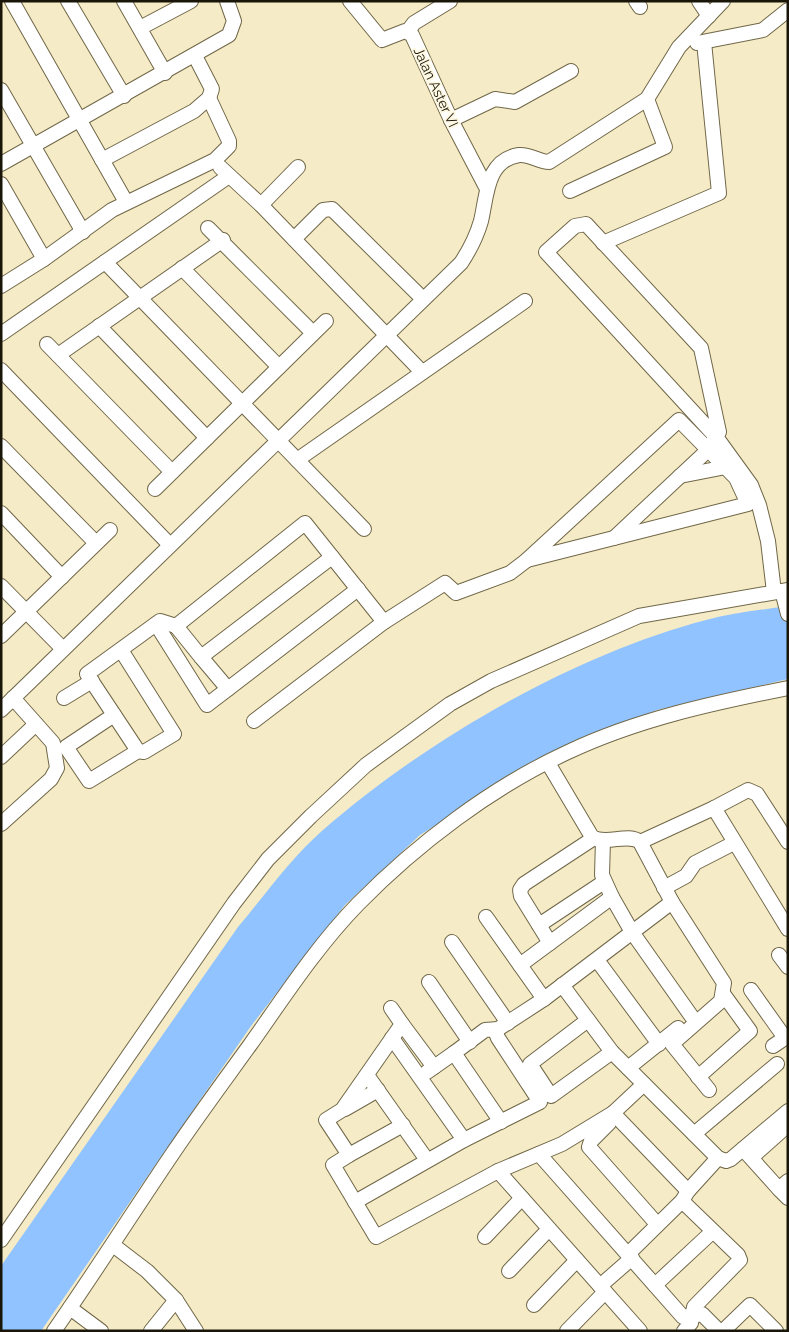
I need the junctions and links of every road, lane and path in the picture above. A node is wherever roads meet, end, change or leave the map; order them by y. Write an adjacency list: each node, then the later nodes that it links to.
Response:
1 (12, 1): 24 (street)
2 (68, 1): 20 (street)
3 (124, 1): 12 (street)
4 (226, 1): 16 (street)
5 (350, 1): 13 (street, Jalan Aster VI)
6 (450, 1): 13 (street)
7 (699, 1): 11 (street)
8 (723, 1): 11 (street)
9 (185, 3): 12 (street)
10 (788, 10): 14 (street)
11 (709, 16): 15 (street)
12 (140, 28): 18 (street)
13 (408, 31): 23 (street, Jalan Aster VI)
14 (704, 42): 15 (street); 38 (street)
15 (679, 47): 22 (street)
16 (195, 56): 18 (street); 21 (street)
17 (571, 71): 23 (street)
18 (165, 73): 20 (street)
19 (1, 90): 25 (street)
20 (124, 96): 24 (street)
21 (208, 98): 26 (street); 32 (street)
22 (647, 99): 30 (street); 31 (street)
23 (451, 120): 30 (street, Jalan Aster VI)
24 (79, 121): 25 (street); 26 (street)
25 (34, 146): 27 (street); 35 (street)
26 (102, 160): 32 (street)
27 (1, 164)
28 (298, 167): 33 (street)
29 (1, 184): 39 (street)
30 (486, 187): 44 (street)
31 (570, 192)
32 (126, 202): 35 (street)
33 (261, 205): 36 (street); 40 (street)
34 (208, 228): 37 (street)
35 (83, 232): 39 (street)
36 (294, 239): 44 (street); 50 (street)
37 (223, 240): 41 (street); 48 (street)
38 (603, 243): 58 (street); 58 (street)
39 (44, 260): 42 (street)
40 (105, 262): 43 (street); 49 (street)
41 (182, 268): 43 (street); 53 (street)
42 (1, 286)
43 (140, 298): 47 (street); 56 (street)
44 (423, 298): 50 (street)
45 (525, 301): 55 (street)
46 (326, 321): 48 (street)
47 (99, 326): 52 (street); 57 (street)
48 (314, 333): 53 (street)
49 (1, 334)
50 (386, 336): 55 (street); 59 (street)
51 (47, 344): 52 (street)
52 (58, 355): 64 (street)
53 (278, 367): 56 (street)
54 (1, 370): 72 (street)
55 (422, 372): 62 (street)
56 (242, 403): 57 (street); 59 (street)
57 (207, 438): 64 (street)
58 (717, 438): 61 (street); 78 (street)
59 (278, 440): 62 (street); 72 (street)
60 (1, 446): 71 (street)
61 (708, 450): 63 (street); 65 (street); 74 (street)
62 (297, 460): 68 (street)
63 (726, 467): 65 (street); 70 (street)
64 (172, 472): 66 (street)
65 (679, 477): 70 (street)
66 (155, 488)
67 (1, 513): 75 (street)
68 (364, 529)
69 (110, 530): 71 (street)
70 (614, 538): 74 (street)
71 (96, 543): 75 (street)
72 (170, 545): 85 (street)
73 (332, 557): 77 (street); 83 (street); 87 (street)
74 (527, 560): 81 (street)
75 (62, 577): 79 (street)
76 (1, 586): 79 (street)
77 (358, 589): 81 (street); 90 (street)
78 (781, 591): 80 (street); 168 (street)
79 (27, 612): 84 (street); 85 (street)
80 (788, 614)
81 (384, 622): 95 (street)
82 (156, 624): 83 (street); 86 (street); 90 (street)
83 (176, 626): 87 (street)
84 (1, 636)
85 (63, 649): 91 (street)
86 (121, 650): 88 (street); 97 (street)
87 (201, 657): 90 (street)
88 (92, 681): 92 (street); 94 (street)
89 (788, 688): 99 (street)
90 (228, 689)
91 (13, 698): 93 (street); 96 (street)
92 (64, 698)
93 (1, 710)
94 (114, 715): 97 (street); 97 (street)
95 (254, 721)
96 (36, 724): 98 (street); 101 (street)
97 (138, 751)
98 (1, 757)
99 (548, 763): 102 (street); 169 (street)
100 (714, 808): 103 (street); 104 (street); 105 (street)
101 (1, 824)
102 (598, 839): 103 (street); 106 (street); 111 (street)
103 (640, 842): 107 (street)
104 (788, 842)
105 (734, 843): 107 (street); 112 (street)
106 (604, 882): 108 (street); 111 (street)
107 (664, 888): 109 (street)
108 (612, 897): 113 (street); 115 (street)
109 (672, 902): 113 (street); 123 (street)
110 (486, 918): 118 (street)
111 (539, 924): 115 (street)
112 (788, 929)
113 (632, 932): 117 (street); 126 (street)
114 (452, 942): 129 (street)
115 (550, 943): 118 (street)
116 (780, 955): 119 (street)
117 (597, 960): 121 (street); 133 (street)
118 (520, 965): 124 (street)
119 (788, 967)
120 (429, 982): 132 (street)
121 (562, 985): 124 (street); 127 (street)
122 (751, 990): 131 (street)
123 (724, 992): 126 (street); 133 (street); 141 (street)
124 (544, 999): 129 (street)
125 (391, 1008): 128 (street)
126 (692, 1017): 133 (street)
127 (588, 1020): 135 (street); 145 (street)
128 (402, 1024): 130 (street); 137 (street)
129 (503, 1026): 132 (street); 145 (street)
130 (392, 1038): 139 (street); 140 (street)
131 (782, 1040)
132 (470, 1042): 134 (street)
133 (665, 1042): 138 (street); 141 (street)
134 (454, 1052): 137 (street); 149 (street)
135 (612, 1052): 138 (street); 145 (street)
136 (777, 1064): 152 (street)
137 (434, 1067): 140 (street)
138 (628, 1068): 142 (street)
139 (367, 1075): 143 (street); 146 (street)
140 (420, 1077): 153 (street)
141 (698, 1077): 144 (street)
142 (644, 1084): 148 (street); 152 (street)
143 (378, 1090): 146 (street); 150 (street)
144 (709, 1090)
145 (545, 1099): 149 (street)
146 (342, 1110): 156 (street)
147 (788, 1111): 154 (street)
148 (613, 1113): 155 (street); 161 (street); 164 (street)
149 (501, 1122): 153 (street)
150 (403, 1125): 156 (street); 158 (street)
151 (788, 1125): 154 (street)
152 (694, 1134): 157 (street)
153 (464, 1140): 158 (street)
154 (747, 1153): 157 (street); 160 (street)
155 (539, 1154): 159 (street); 170 (street)
156 (349, 1155): 163 (street)
157 (718, 1158): 161 (street)
158 (428, 1160): 163 (street)
159 (498, 1171): 162 (street); 163 (street)
160 (785, 1189)
161 (685, 1196): 164 (street); 166 (street)
162 (522, 1198): 165 (street); 167 (street)
163 (355, 1202)
164 (657, 1224): 170 (street)
165 (549, 1229): 171 (street); 172 (street)
166 (712, 1232): 173 (street); 178 (street)
167 (486, 1237)
168 (1, 1240)
169 (113, 1245): 175 (street); 177 (street)
170 (630, 1256): 173 (street); 174 (street)
171 (577, 1260): 174 (street); 176 (street)
172 (509, 1271)
173 (655, 1285): 178 (street)
174 (602, 1289): 179 (street); 184 (street)
175 (176, 1300): 182 (street); 183 (street)
176 (534, 1305)
177 (70, 1308): 180 (street); 181 (street)
178 (693, 1315): 185 (street); 186 (street)
179 (632, 1328)
180 (54, 1331)
181 (101, 1331)
182 (151, 1331)
183 (196, 1331)
184 (568, 1331)
185 (684, 1331)
186 (719, 1331)
187 (723, 1331): 188 (street)
188 (776, 1331)

